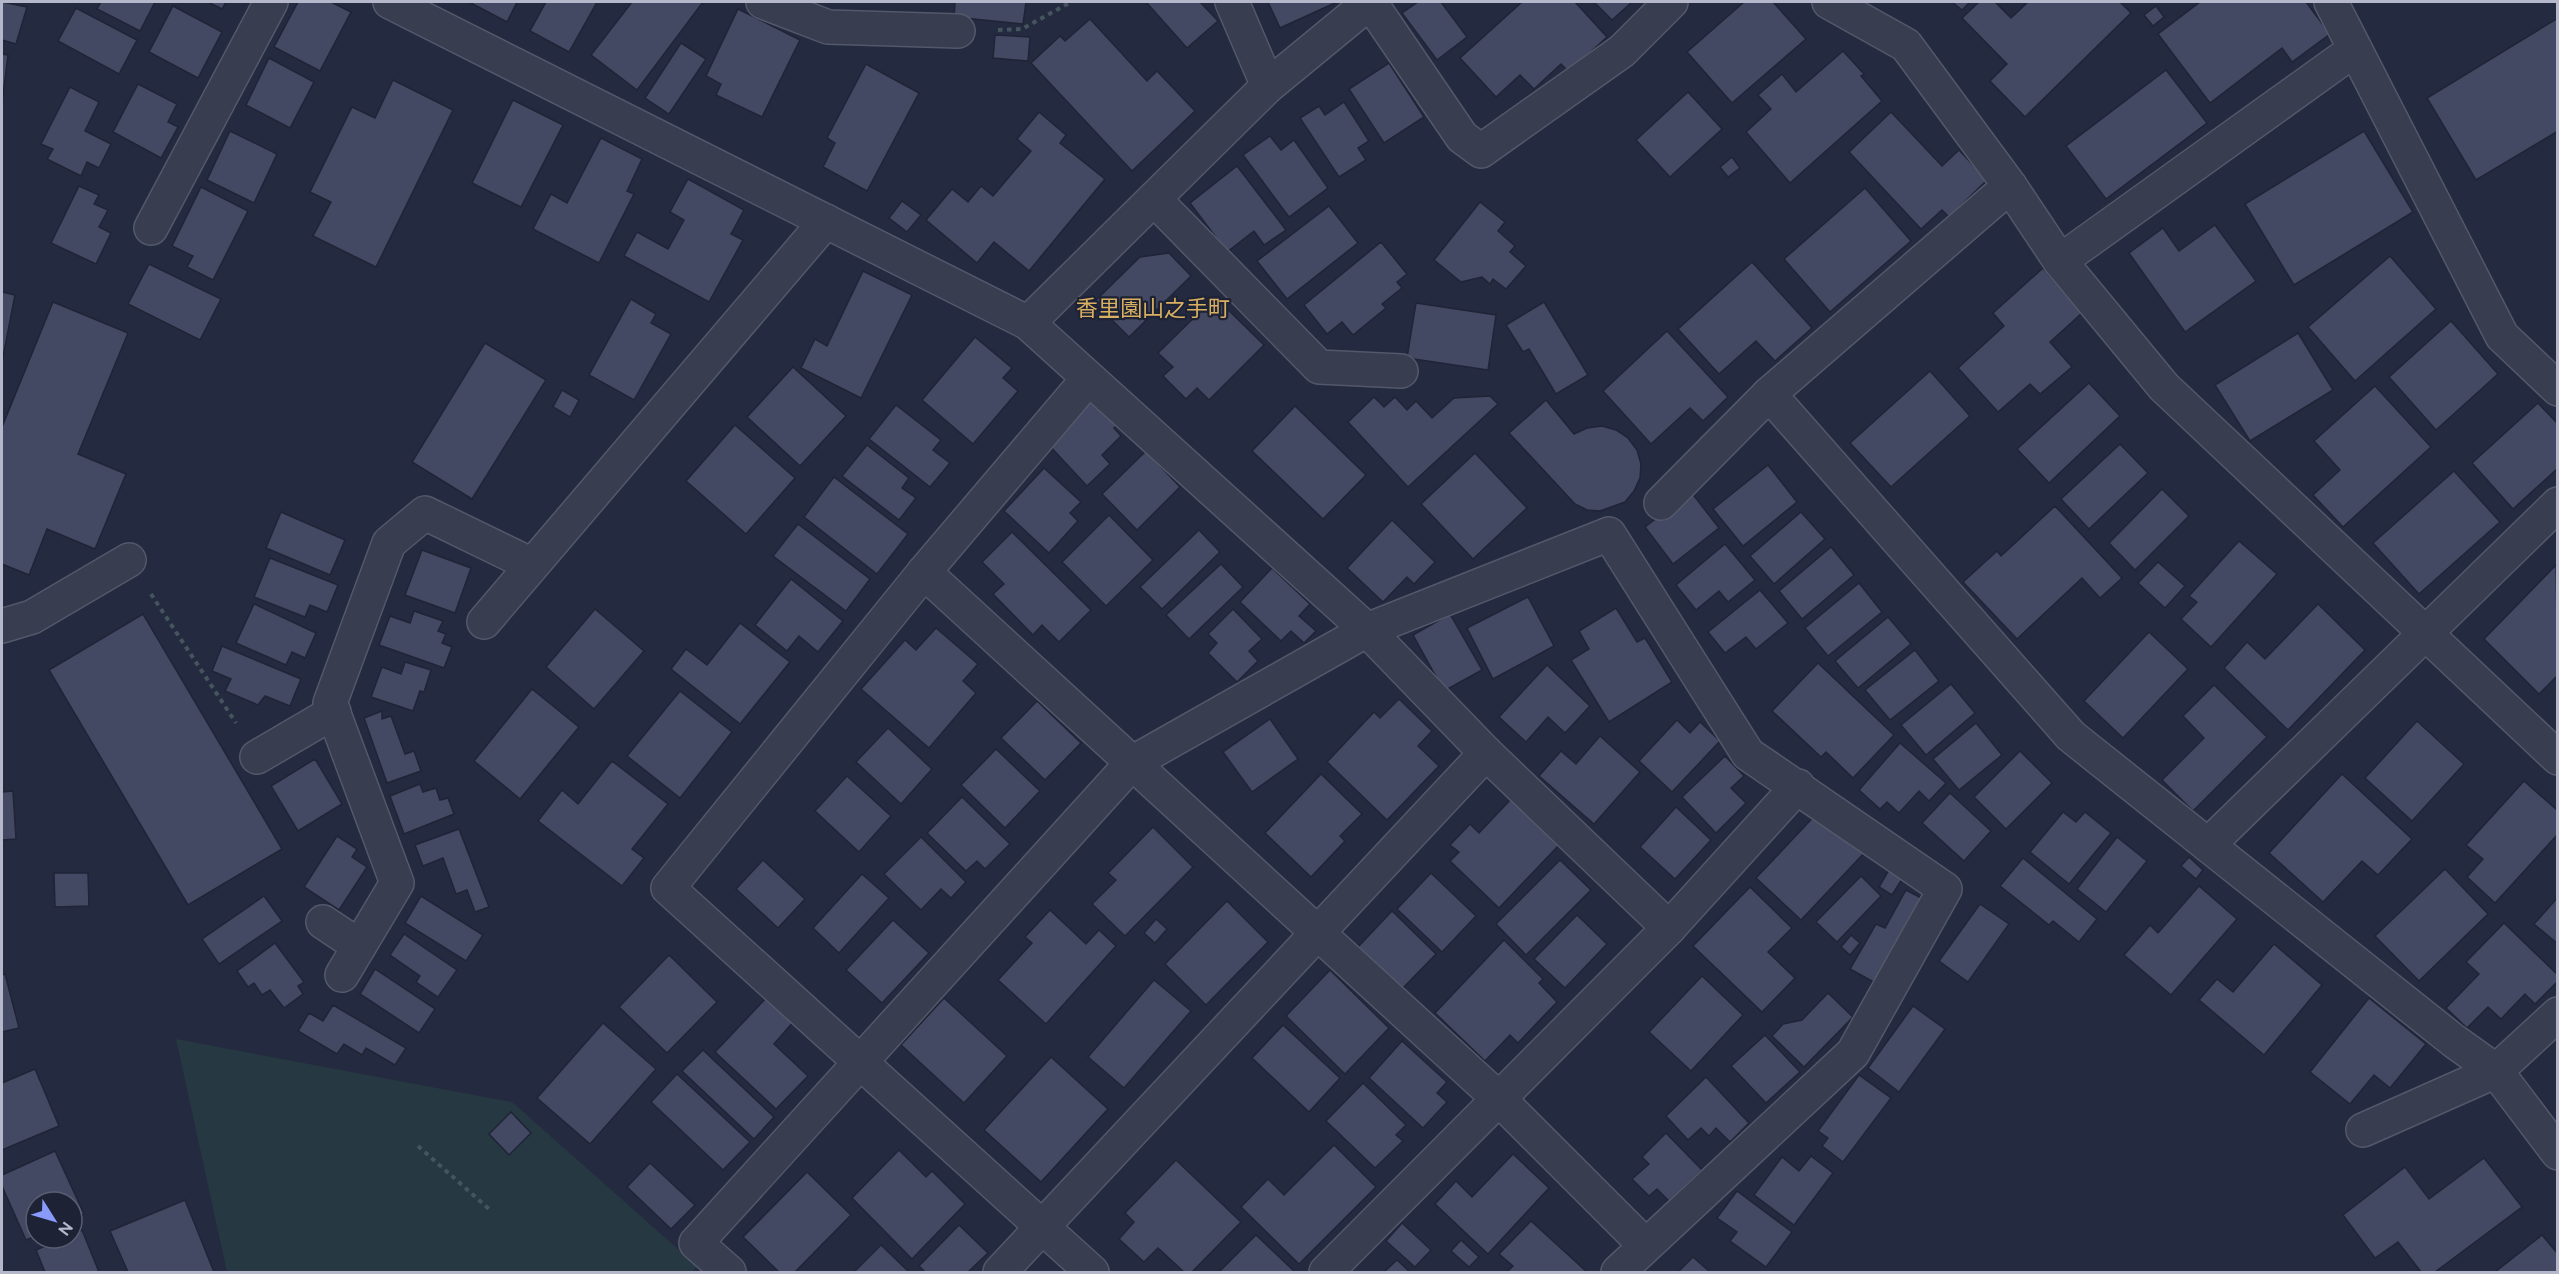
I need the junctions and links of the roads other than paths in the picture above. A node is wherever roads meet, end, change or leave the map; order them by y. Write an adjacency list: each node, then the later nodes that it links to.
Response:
1 (271, 2): 15 (street)
2 (763, 2): 9 (street)
3 (1232, 2): 11 (street)
4 (1370, 2): 5 (street); 11 (street)
5 (1671, 2)
6 (1828, 2): 12 (street)
7 (2331, 2): 10 (street)
8 (396, 3): 14 (street)
9 (958, 32)
10 (2354, 50): 16 (street); 20 (street)
11 (1268, 86): 13 (street)
12 (2010, 186): 16 (street); 21 (street)
13 (1154, 199): 17 (street); 18 (street)
14 (826, 221): 17 (street); 25 (street)
15 (151, 228)
16 (2060, 261): 30 (street)
17 (1028, 323): 19 (street)
18 (1401, 371)
19 (1088, 379): 26 (street); 29 (street)
20 (2558, 389)
21 (1769, 394): 22 (street); 37 (street)
22 (1661, 503)
23 (2558, 504): 30 (street)
24 (129, 560): 28 (street)
25 (532, 565): 27 (street); 31 (street)
26 (924, 572): 35 (street); 44 (street)
27 (484, 622)
28 (2, 626)
29 (1367, 630): 32 (street); 35 (street); 36 (street)
30 (2426, 634): 34 (street); 37 (street)
31 (334, 712): 33 (street); 41 (street)
32 (1486, 753): 39 (street); 40 (street)
33 (257, 757)
34 (2558, 758)
35 (1132, 763): 40 (street); 44 (street)
36 (1798, 786): 39 (street); 50 (street)
37 (2208, 845): 45 (street)
38 (323, 922): 41 (street)
39 (1669, 928): 46 (street)
40 (1317, 933): 46 (street); 49 (street)
41 (360, 946): 42 (street)
42 (342, 975)
43 (2558, 1014): 45 (street)
44 (861, 1061): 49 (street); 51 (street)
45 (2496, 1071): 47 (street); 48 (street)
46 (1498, 1098): 50 (street); 54 (street)
47 (2363, 1130)
48 (2558, 1153)
49 (1042, 1227): 52 (street); 53 (street)
50 (1645, 1245): 55 (street)
51 (729, 1272)
52 (1000, 1272)
53 (1092, 1272)
54 (1326, 1272)
55 (1618, 1272)

